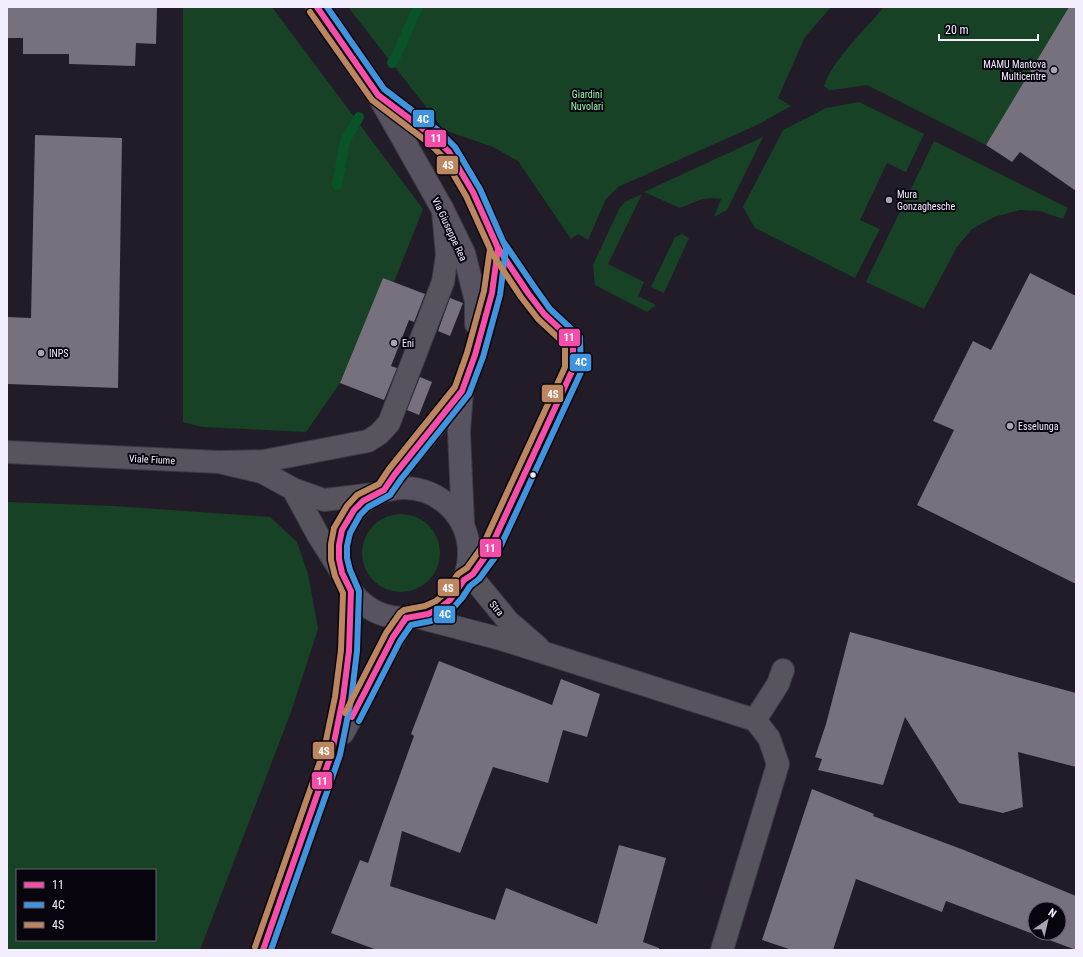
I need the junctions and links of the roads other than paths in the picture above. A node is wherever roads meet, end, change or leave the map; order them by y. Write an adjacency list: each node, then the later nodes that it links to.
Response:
1 (317, 7): 2 (main road, Via Giuseppe Rea)
2 (378, 94): 3 (main road, Via Giuseppe Rea); 4 (main road, Via Giuseppe Rea)
3 (443, 210): 5 (main road, Via Giuseppe Rea); 8 (street)
4 (498, 248): 5 (main road); 12 (street)
5 (475, 355): 6 (main road)
6 (462, 391): 10 (main road); 11 (main road)
7 (7, 452): 8 (street, Viale Fiume)
8 (219, 462): 9 (street, Viale Fiume)
9 (293, 489): 10 (street, Viale Fiume); 13 (street)
10 (380, 492): 11 (main road); 13 (main road)
11 (463, 523): 12 (main road)
12 (469, 577): 14 (main road); 15 (street, Stra)
13 (346, 582): 14 (main road); 18 (main road)
14 (412, 618): 15 (street); 18 (main road)
15 (545, 653): 17 (street)
16 (783, 670): 17 (street)
17 (755, 720): 20 (street)
18 (332, 752): 19 (main road)
19 (263, 950)
20 (722, 950)

